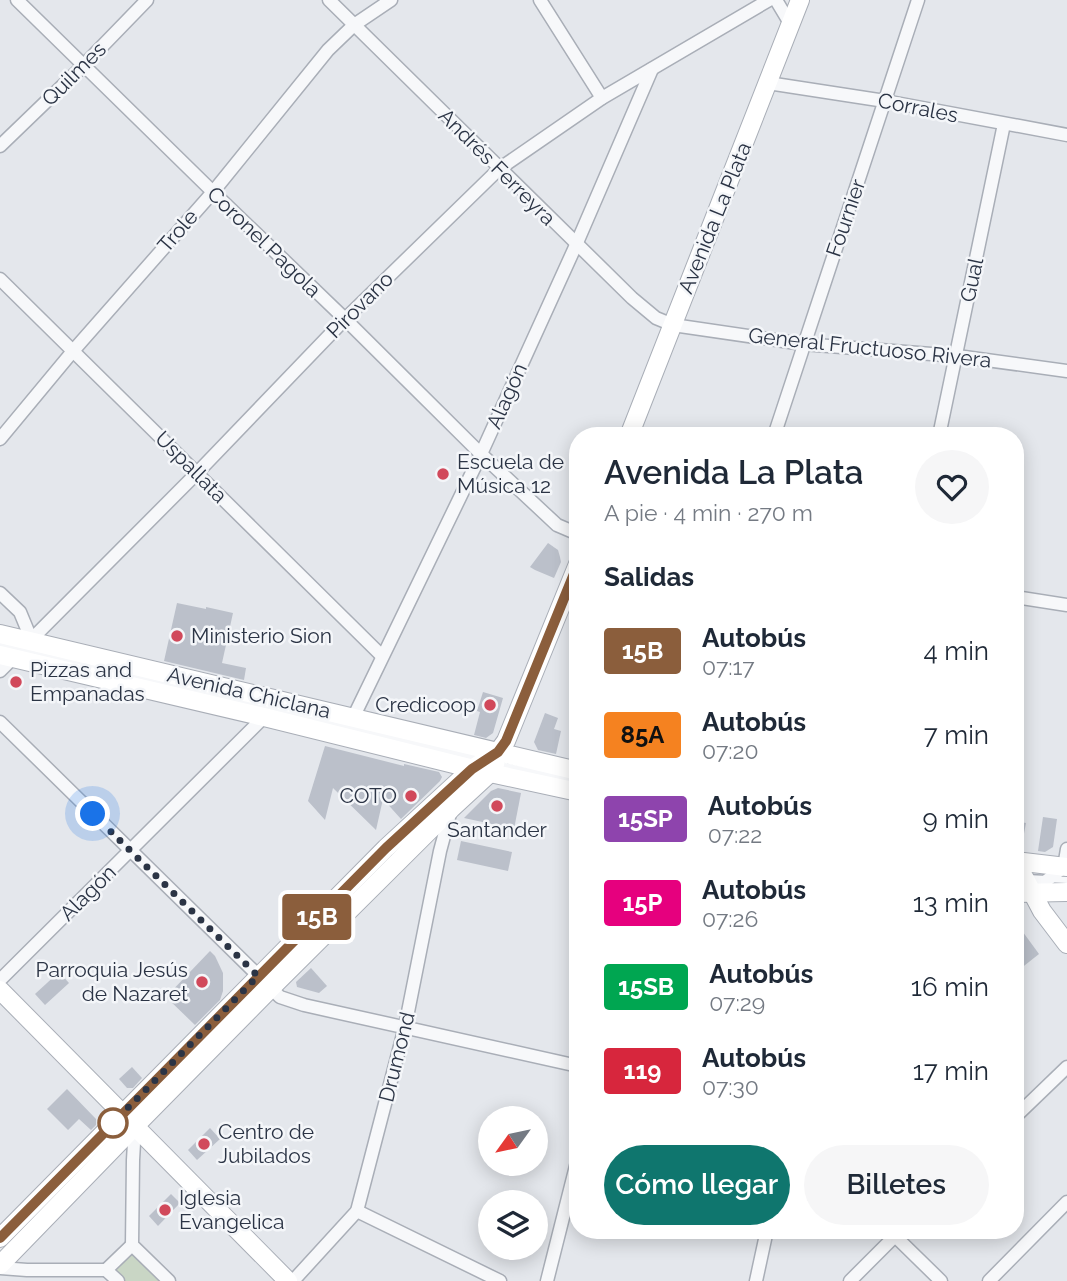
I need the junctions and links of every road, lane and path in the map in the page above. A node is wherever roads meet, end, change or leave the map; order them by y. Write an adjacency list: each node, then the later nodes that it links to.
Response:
1 (17, 0): 12 (street, Coronel Pagola)
2 (146, 0): 12 (street, Quilmes)
3 (329, 0): 10 (street, Andrés Ferreyra)
4 (391, 0): 10 (street, Trole)
5 (540, 0): 15 (street)
6 (769, 0): 13 (street, Pirovano)
7 (776, 0): 11 (street)
8 (800, 0): 11 (main road, Avenida La Plata)
9 (918, 0): 16 (street, Fournier)
10 (354, 25): 20 (street, Andrés Ferreyra); 21 (street, Trole)
11 (791, 25): 14 (main road, Avenida La Plata)
12 (83, 66): 19 (street, Quilmes); 21 (street, Coronel Pagola)
13 (652, 69): 15 (street, Pirovano); 22 (street, Alagón)
14 (768, 83): 16 (street, Corrales); 25 (main road, Avenida La Plata)
15 (602, 98): 20 (street, Pirovano)
16 (885, 101): 17 (street, Corrales); 26 (street, Fournier)
17 (1004, 124): 18 (street, Corrales); 28 (street, Gual)
18 (1067, 135)
19 (0, 146)
20 (499, 169): 22 (street, Andrés Ferreyra); 24 (street, Pirovano)
21 (213, 192): 24 (street, Coronel Pagola); 27 (street, Trole)
22 (576, 245): 25 (street, Andrés Ferreyra); 34 (street, Alagón)
23 (0, 279): 27 (street, Uspallata)
24 (345, 319): 34 (street, Coronel Pagola); 35 (street, Pirovano)
25 (673, 326): 26 (street, General Fructuoso Rivera); 30 (main road, Avenida La Plata)
26 (803, 344): 28 (street, General Fructuoso Rivera); 31 (street, Fournier)
27 (73, 351): 33 (street, Trole); 35 (street, Uspallata)
28 (957, 356): 29 (street, General Fructuoso Rivera); 32 (street, Gual)
29 (1067, 371)
30 (633, 427)
31 (777, 427)
32 (941, 427)
33 (0, 439)
34 (481, 454): 36 (street, Coronel Pagola); 44 (street, Alagón)
35 (197, 473): 43 (street, Pirovano); 44 (street, Uspallata)
36 (569, 530)
37 (569, 586): 49 (main road)
38 (0, 593): 43 (street)
39 (1024, 598): 40 (street)
40 (1067, 605)
41 (0, 634): 43 (main road, Avenida Chiclana)
42 (0, 644): 43 (lane)
43 (17, 651): 45 (street, Pirovano); 46 (main road, Avenida Chiclana); 47 (main road, Avenida Chiclana); 49 (lane)
44 (382, 656): 47 (street, Alagón)
45 (0, 671)
46 (264, 717): 49 (main road, Avenida Chiclana); 55 (street, Alagón)
47 (353, 718): 49 (main road, Avenida Chiclana)
48 (0, 722): 55 (street)
49 (488, 764): 50 (main road); 51 (lane); 52 (main road); 53 (main road); 64 (main road)
50 (569, 770)
51 (569, 780)
52 (569, 789)
53 (451, 809): 64 (main road); 66 (street, Drumond)
54 (1067, 849): 57 (street)
55 (130, 851): 63 (street, Alagón); 64 (street)
56 (1024, 863): 57 (main road)
57 (1062, 873): 58 (street)
58 (1024, 879)
59 (1024, 881): 61 (main road)
60 (1024, 887): 62 (main road)
61 (1067, 892)
62 (1067, 944)
63 (0, 980)
64 (264, 982): 66 (street); 70 (main road)
65 (0, 990): 70 (main road)
66 (405, 1027): 67 (street); 73 (street, Drumond)
67 (569, 1064)
68 (1067, 1067): 69 (street)
69 (1024, 1108)
70 (129, 1119): 74 (main road); 78 (street); 79 (main road); 84 (main road)
71 (569, 1194): 86 (street)
72 (1067, 1202): 90 (street)
73 (357, 1211): 84 (street, Drumond); 85 (street)
74 (0, 1238)
75 (765, 1239): 87 (street)
76 (892, 1239): 88 (street)
77 (903, 1239): 89 (street)
78 (132, 1245): 80 (street); 83 (street)
79 (0, 1268): 80 (street); 81 (street)
80 (106, 1270): 82 (street)
81 (10, 1281)
82 (118, 1281)
83 (169, 1281)
84 (290, 1281)
85 (500, 1281)
86 (547, 1281)
87 (756, 1281)
88 (850, 1281)
89 (941, 1281)
90 (989, 1281)

